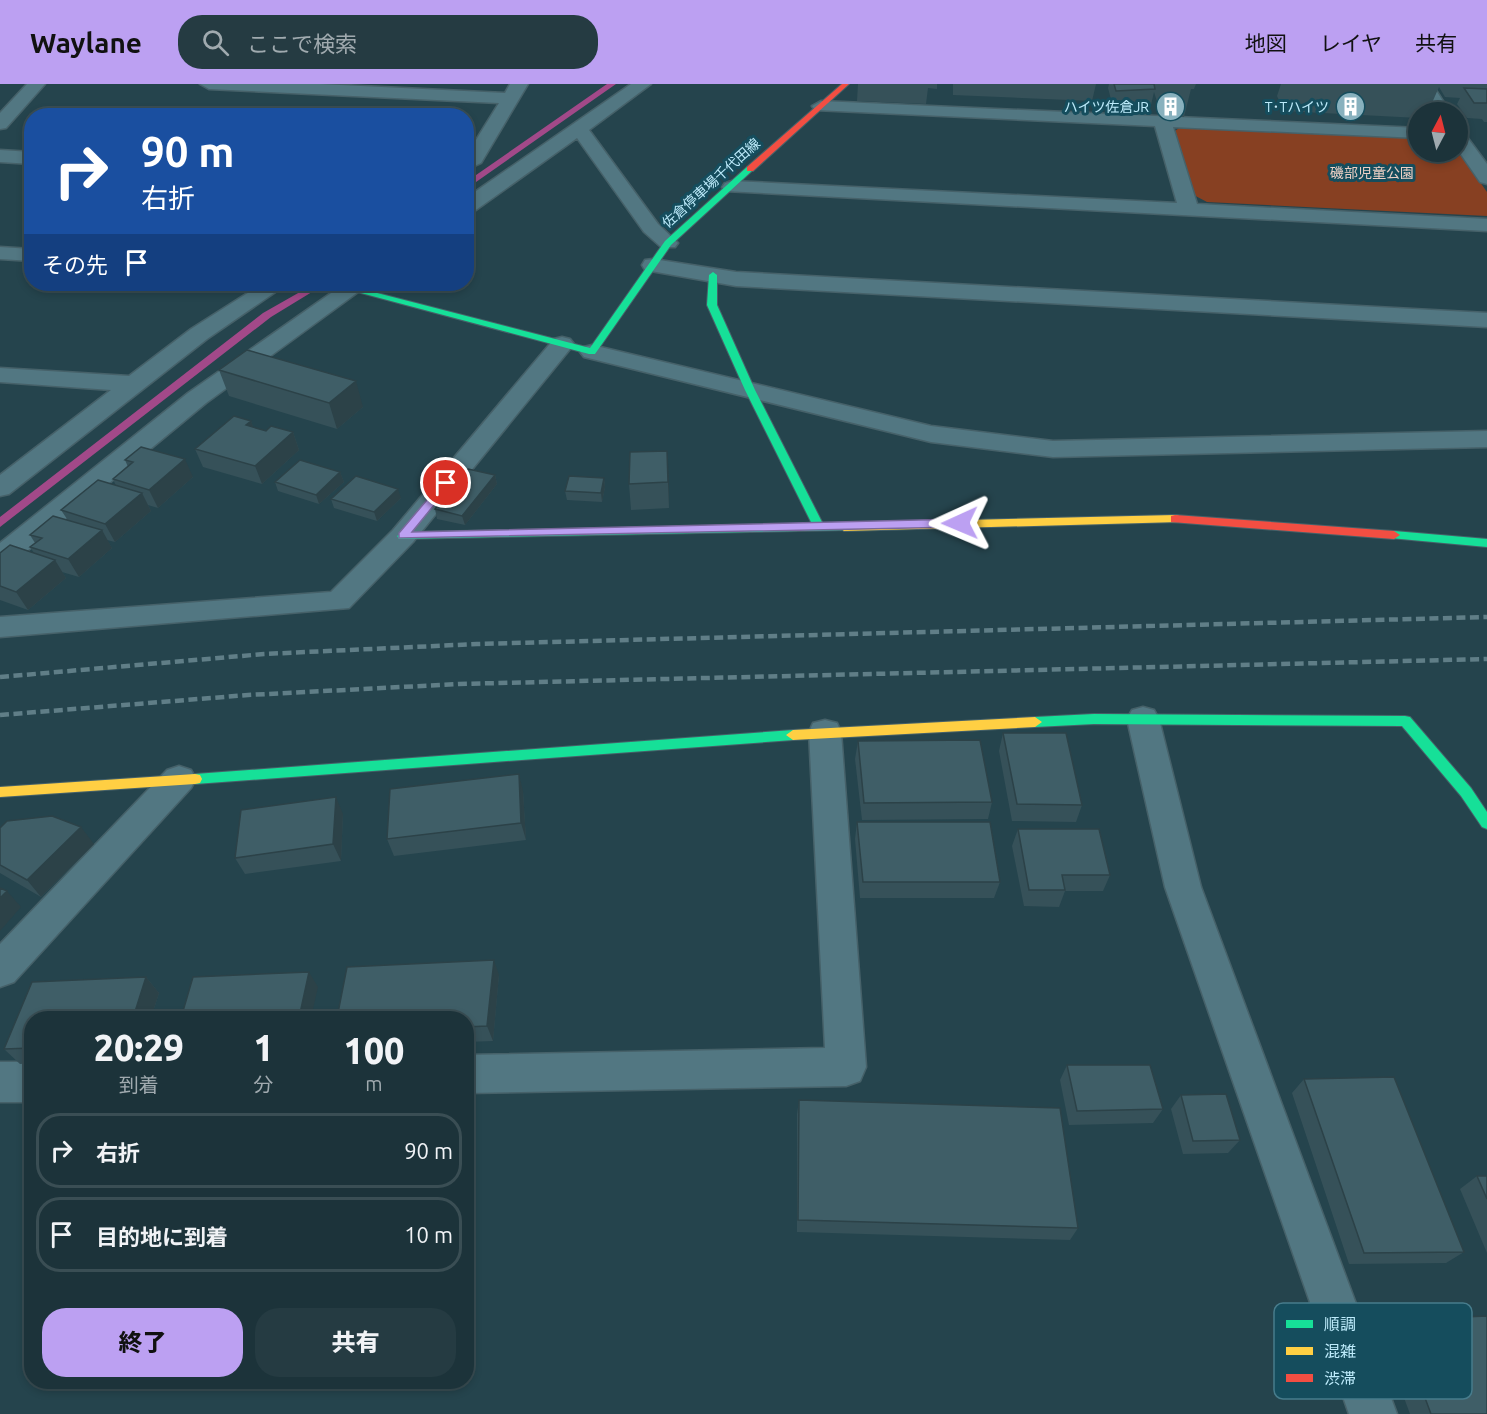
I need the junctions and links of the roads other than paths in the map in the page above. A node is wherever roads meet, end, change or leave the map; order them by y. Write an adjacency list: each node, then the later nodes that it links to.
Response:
1 (36, 84): 10 (street)
2 (209, 84): 6 (street)
3 (642, 84): 11 (street)
4 (846, 84): 8 (street, 佐倉停車場千代田線)
5 (1423, 84): 7 (street)
6 (514, 91): 18 (street)
7 (1435, 102)
8 (821, 106): 9 (street); 20 (street, 佐倉停車場千代田線)
9 (1162, 121): 12 (street); 22 (street)
10 (0, 124)
11 (579, 129): 21 (street); 24 (street)
12 (1408, 132)
13 (1468, 136): 14 (street)
14 (1477, 136)
15 (1468, 150): 19 (street)
16 (0, 156): 17 (street)
17 (24, 158)
18 (474, 159)
19 (1487, 178)
20 (732, 187): 22 (street); 24 (street, 佐倉停車場千代田線)
21 (474, 202)
22 (1189, 210): 23 (street)
23 (1487, 225)
24 (668, 243): 27 (street, 佐倉停車場千代田線)
25 (0, 253): 26 (street)
26 (24, 254)
27 (653, 265): 28 (street); 34 (street, 佐倉停車場千代田線)
28 (713, 274): 32 (street); 37 (street)
29 (265, 291): 36 (street)
30 (340, 291): 43 (street)
31 (370, 291): 33 (street)
32 (1487, 320)
33 (562, 344): 34 (street); 41 (street)
34 (592, 352): 37 (street)
35 (0, 375): 36 (street)
36 (134, 384): 39 (street)
37 (750, 390): 38 (street); 40 (street)
38 (1487, 439)
39 (0, 488)
40 (818, 525): 41 (street); 42 (street)
41 (403, 536): 44 (street)
42 (1487, 543)
43 (0, 558)
44 (0, 627)
45 (1143, 719): 46 (street); 49 (street); 54 (street)
46 (825, 732): 47 (street); 51 (street)
47 (179, 779): 48 (street); 50 (street)
48 (0, 792)
49 (1487, 823)
50 (0, 970)
51 (474, 1074)
52 (0, 1082): 53 (street)
53 (24, 1082)
54 (1333, 1303)
55 (1368, 1399): 56 (street)
56 (1373, 1414)

